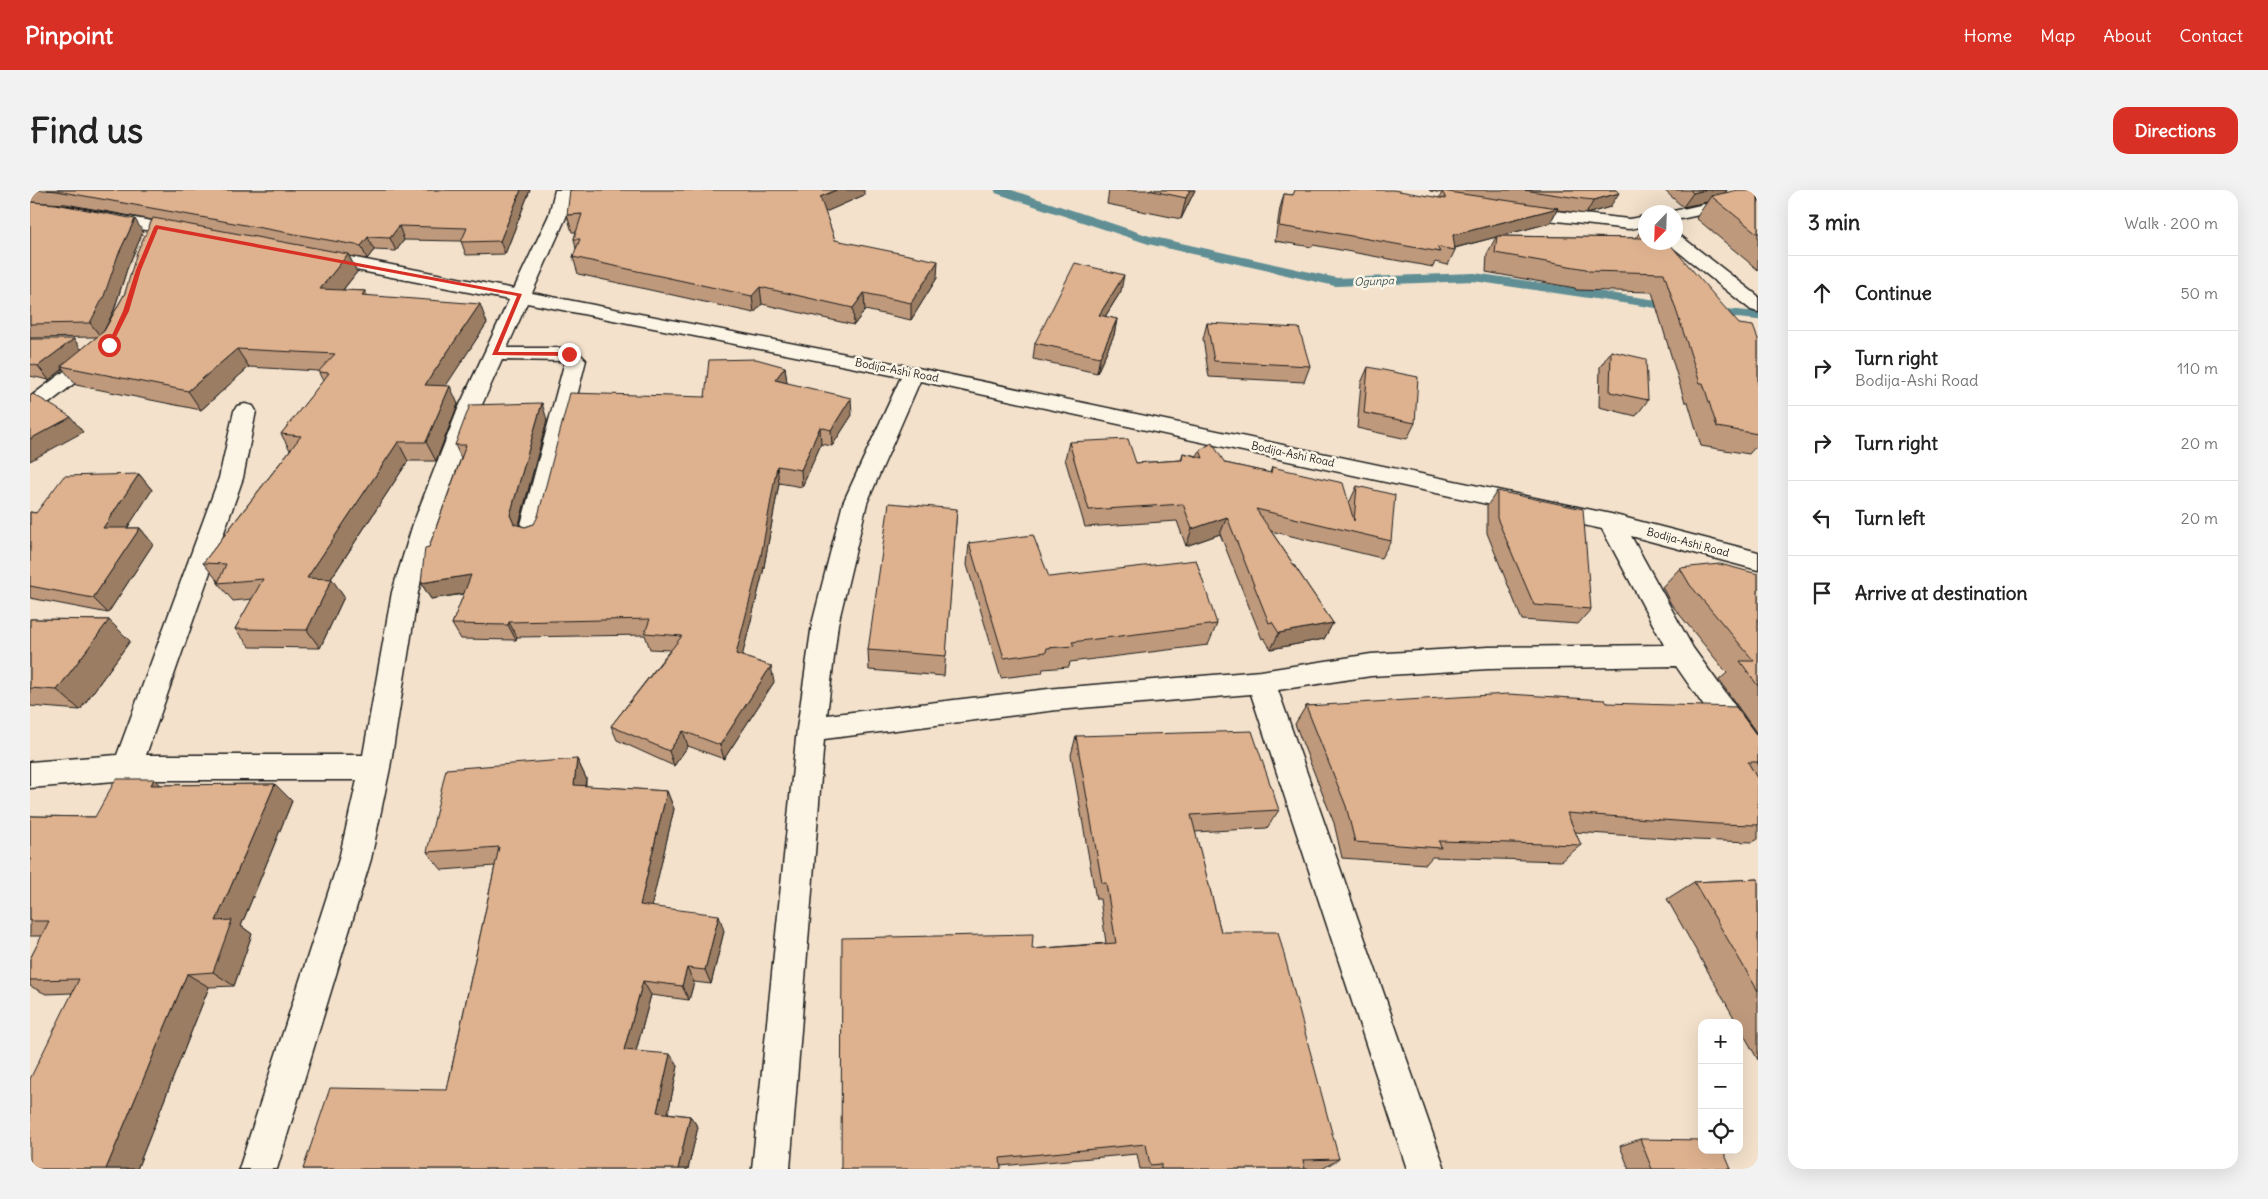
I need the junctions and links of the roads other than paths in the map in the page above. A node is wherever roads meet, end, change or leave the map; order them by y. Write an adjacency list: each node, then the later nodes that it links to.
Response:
1 (563, 190): 10 (street)
2 (1746, 195): 5 (street)
3 (30, 208): 7 (street)
4 (1502, 210): 6 (street)
5 (1683, 213)
6 (1638, 222)
7 (203, 235)
8 (1683, 247): 11 (street)
9 (297, 252): 10 (street, Bodija-Ashi Road)
10 (520, 295): 13 (street); 14 (street, Bodija-Ashi Road)
11 (1758, 306)
12 (80, 345): 15 (street)
13 (494, 354): 18 (street); 25 (street)
14 (913, 373): 17 (street, Bodija-Ashi Road); 22 (street)
15 (30, 407)
16 (245, 411): 24 (street)
17 (1611, 522): 19 (street, Bodija-Ashi Road); 20 (street)
18 (531, 532)
19 (1758, 560)
20 (1682, 655): 21 (street); 23 (street)
21 (1261, 682): 22 (street); 29 (street)
22 (811, 729): 28 (street)
23 (1758, 761)
24 (127, 767): 25 (street); 26 (street)
25 (375, 768): 27 (street)
26 (30, 775)
27 (258, 1169)
28 (771, 1169)
29 (1426, 1169)

